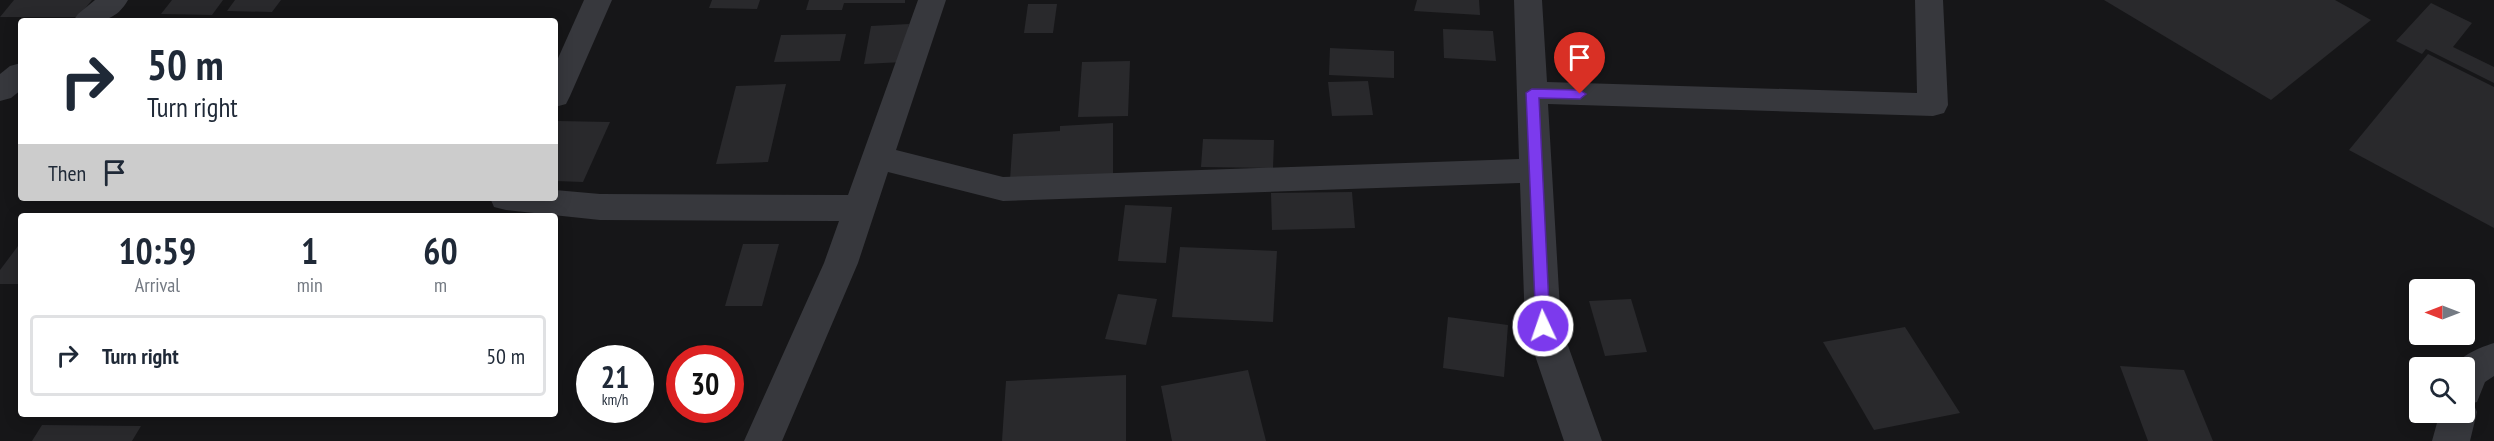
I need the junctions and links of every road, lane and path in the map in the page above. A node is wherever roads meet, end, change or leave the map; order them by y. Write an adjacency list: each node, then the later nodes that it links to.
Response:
1 (114, 0): 6 (street)
2 (598, 0): 9 (street)
3 (933, 0): 11 (street)
4 (1528, 0): 10 (street)
5 (1929, 0): 10 (street)
6 (92, 18)
7 (18, 76): 8 (street)
8 (0, 90)
9 (558, 90)
10 (1532, 93): 12 (street)
11 (878, 158): 12 (street); 14 (street)
12 (1536, 170): 19 (street)
13 (537, 201): 14 (street)
14 (860, 208): 18 (street)
15 (2494, 358): 16 (street)
16 (2475, 369)
17 (2456, 423): 20 (street)
18 (763, 441)
19 (1583, 441)
20 (2451, 441)

